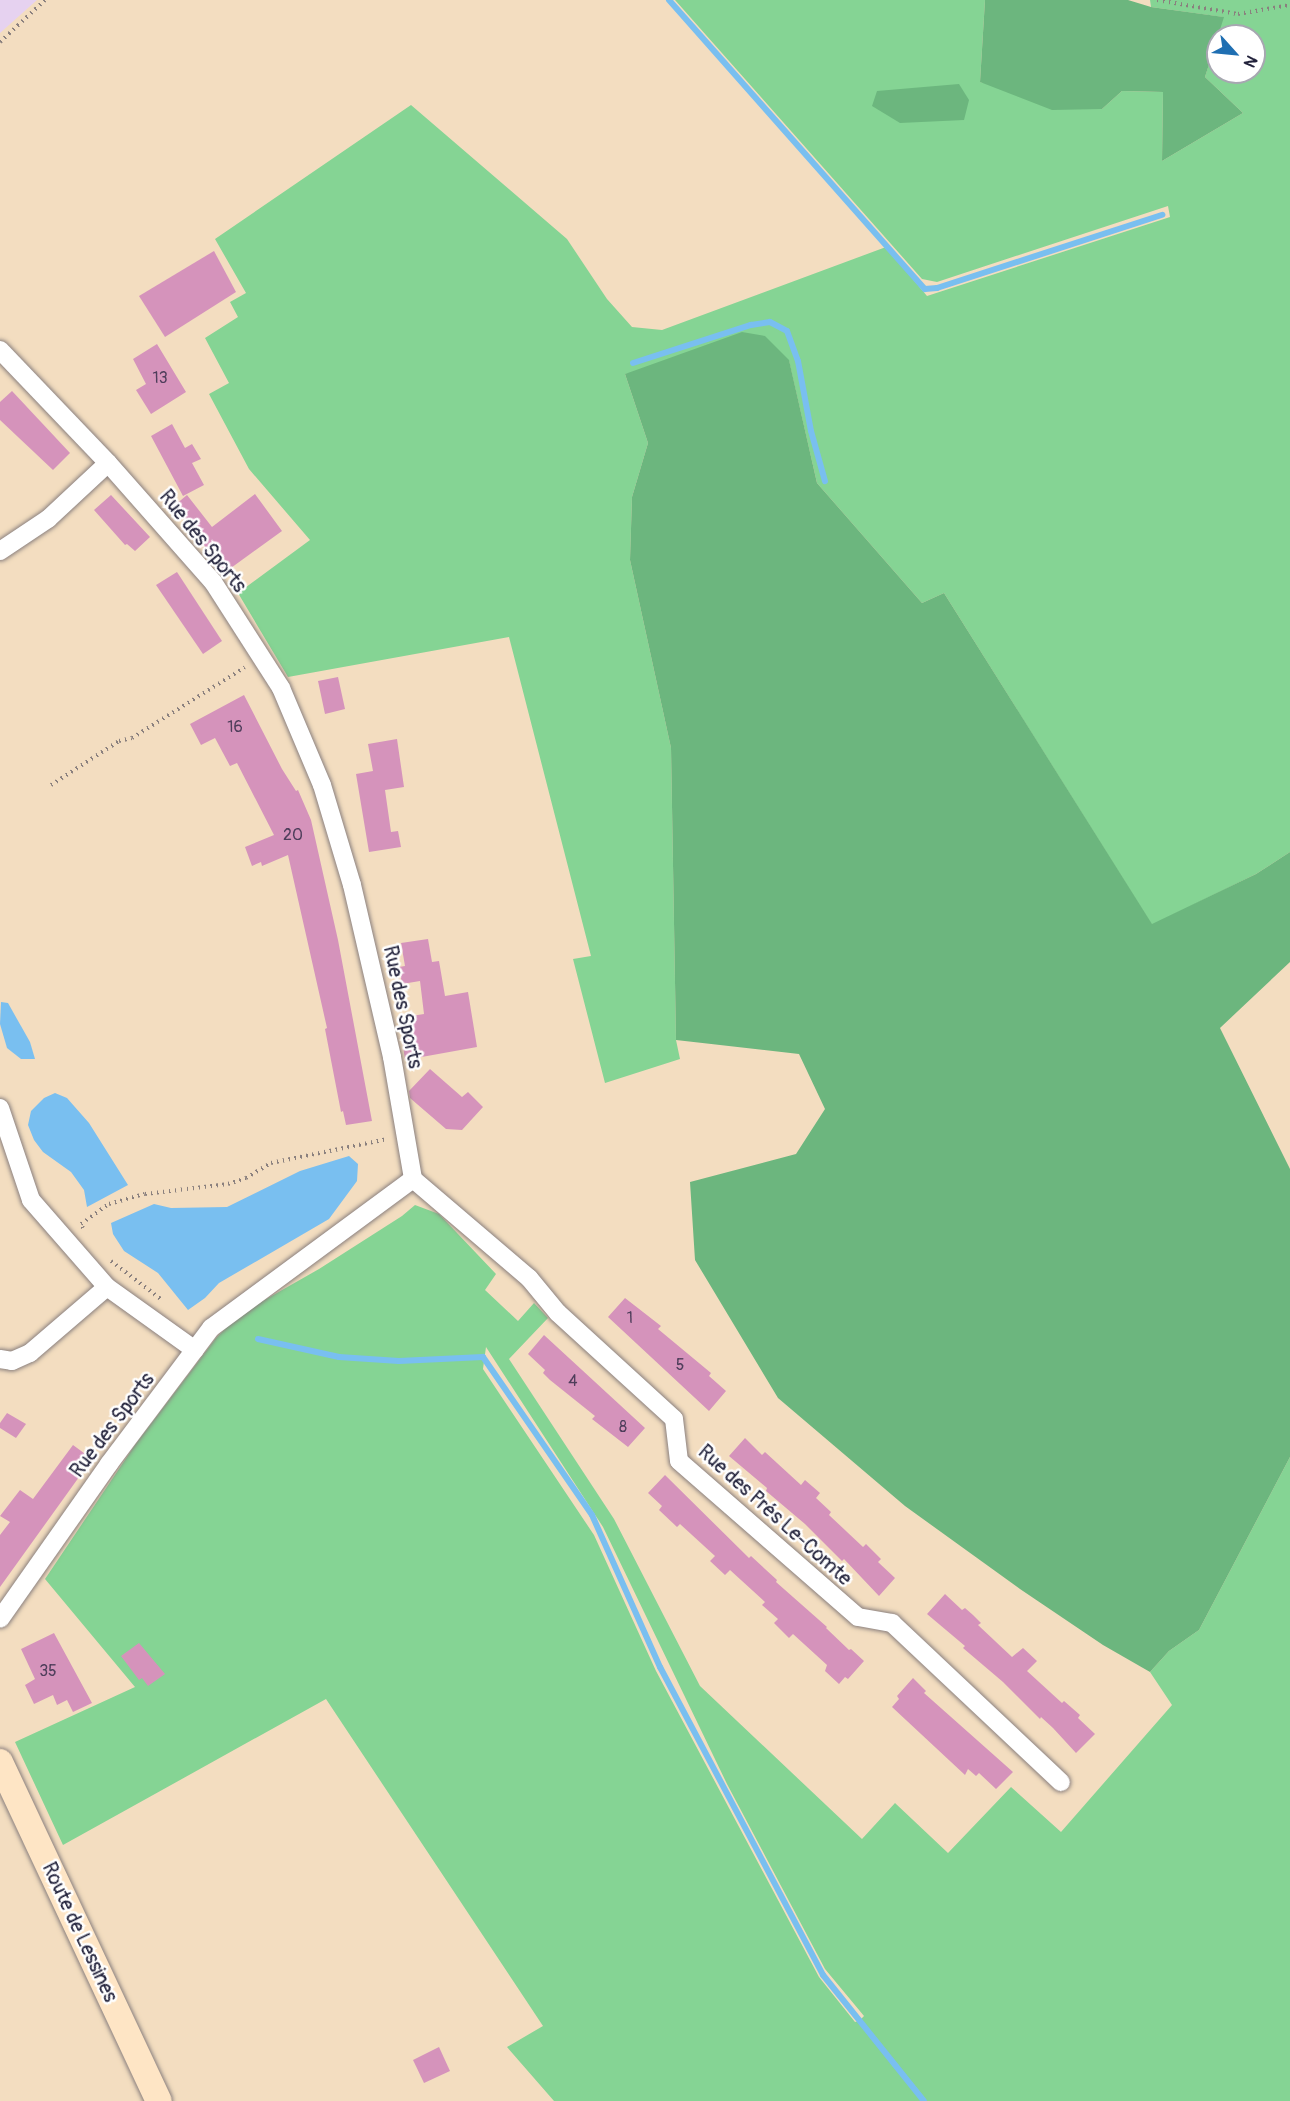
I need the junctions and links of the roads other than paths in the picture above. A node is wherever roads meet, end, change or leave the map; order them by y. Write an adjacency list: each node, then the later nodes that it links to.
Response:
1 (0, 350): 2 (street, Rue des Sports)
2 (108, 463): 3 (street); 5 (street, Rue des Sports)
3 (0, 551)
4 (0, 1108): 6 (street)
5 (413, 1179): 7 (street, Rue des Sports); 11 (street, Rue des Prés Le-Comte)
6 (107, 1287): 7 (street); 8 (street)
7 (195, 1350): 9 (street, Rue des Sports)
8 (0, 1359)
9 (0, 1619)
10 (0, 1762): 12 (main road, Route de Lessines)
11 (1061, 1782)
12 (159, 2101)

